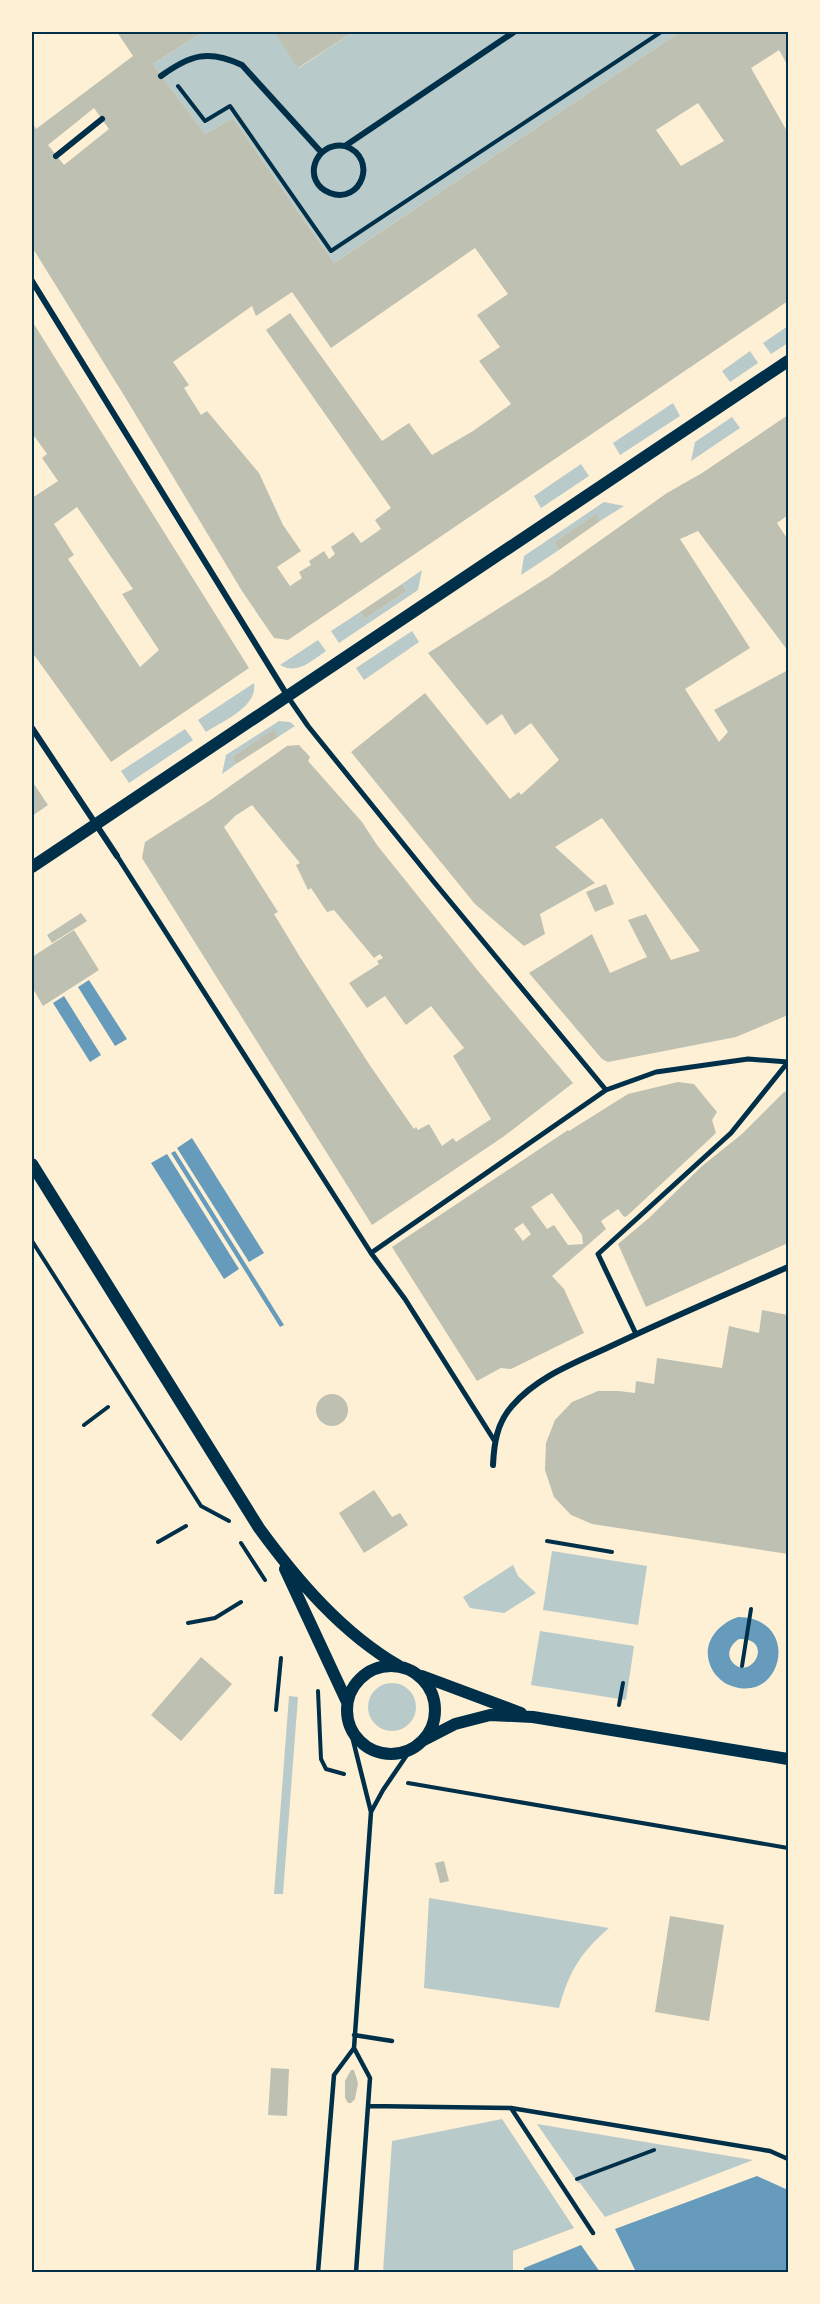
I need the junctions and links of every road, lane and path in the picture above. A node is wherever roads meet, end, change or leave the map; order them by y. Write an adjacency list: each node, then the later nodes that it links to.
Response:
1 (514, 32): 6 (street)
2 (661, 32): 4 (path)
3 (161, 76): 7 (street)
4 (172, 79)
5 (102, 119): 8 (street)
6 (345, 146): 7 (street); 7 (street)
7 (321, 152)
8 (56, 156)
9 (32, 281): 11 (street)
10 (789, 361): 11 (main road)
11 (287, 695): 13 (main road); 17 (street)
12 (32, 728): 13 (street)
13 (96, 824): 14 (street); 15 (main road)
14 (117, 856): 20 (street)
15 (32, 867)
16 (789, 1062): 17 (street); 22 (street)
17 (606, 1090): 20 (street)
18 (32, 1164): 33 (main road)
19 (32, 1241): 28 (path)
20 (371, 1253): 25 (street)
21 (789, 1267): 22 (street)
22 (636, 1334): 25 (street)
23 (108, 1407): 24 (path)
24 (84, 1425)
25 (494, 1440): 26 (street)
26 (493, 1465)
27 (186, 1526): 31 (path)
28 (232, 1527)
29 (240, 1541): 34 (path)
30 (547, 1541): 32 (path)
31 (158, 1542)
32 (612, 1552)
33 (278, 1554): 39 (main road); 44 (main road)
34 (271, 1590)
35 (241, 1602): 37 (path)
36 (751, 1609): 40 (path)
37 (188, 1623)
38 (281, 1658): 46 (path)
39 (399, 1666): 41 (main road); 44 (main road)
40 (742, 1666)
41 (419, 1676): 48 (main road); 49 (main road)
42 (315, 1681): 52 (path)
43 (623, 1683): 45 (path)
44 (347, 1702): 47 (main road)
45 (619, 1705)
46 (276, 1710)
47 (347, 1716): 50 (main road); 52 (lane)
48 (533, 1717): 49 (main road); 51 (main road)
49 (422, 1741): 50 (main road)
50 (411, 1749): 53 (lane)
51 (789, 1759)
52 (363, 1776): 54 (lane)
53 (391, 1780): 54 (lane); 55 (path)
54 (370, 1812): 56 (lane)
55 (789, 1848)
56 (354, 2035): 57 (lane); 58 (lane)
57 (392, 2041)
58 (354, 2048): 59 (lane); 65 (lane)
59 (368, 2106): 60 (lane); 66 (lane)
60 (511, 2108): 61 (lane); 63 (lane)
61 (689, 2137): 62 (lane); 63 (path)
62 (789, 2159)
63 (562, 2185): 64 (lane)
64 (593, 2233)
65 (318, 2272)
66 (356, 2272)

